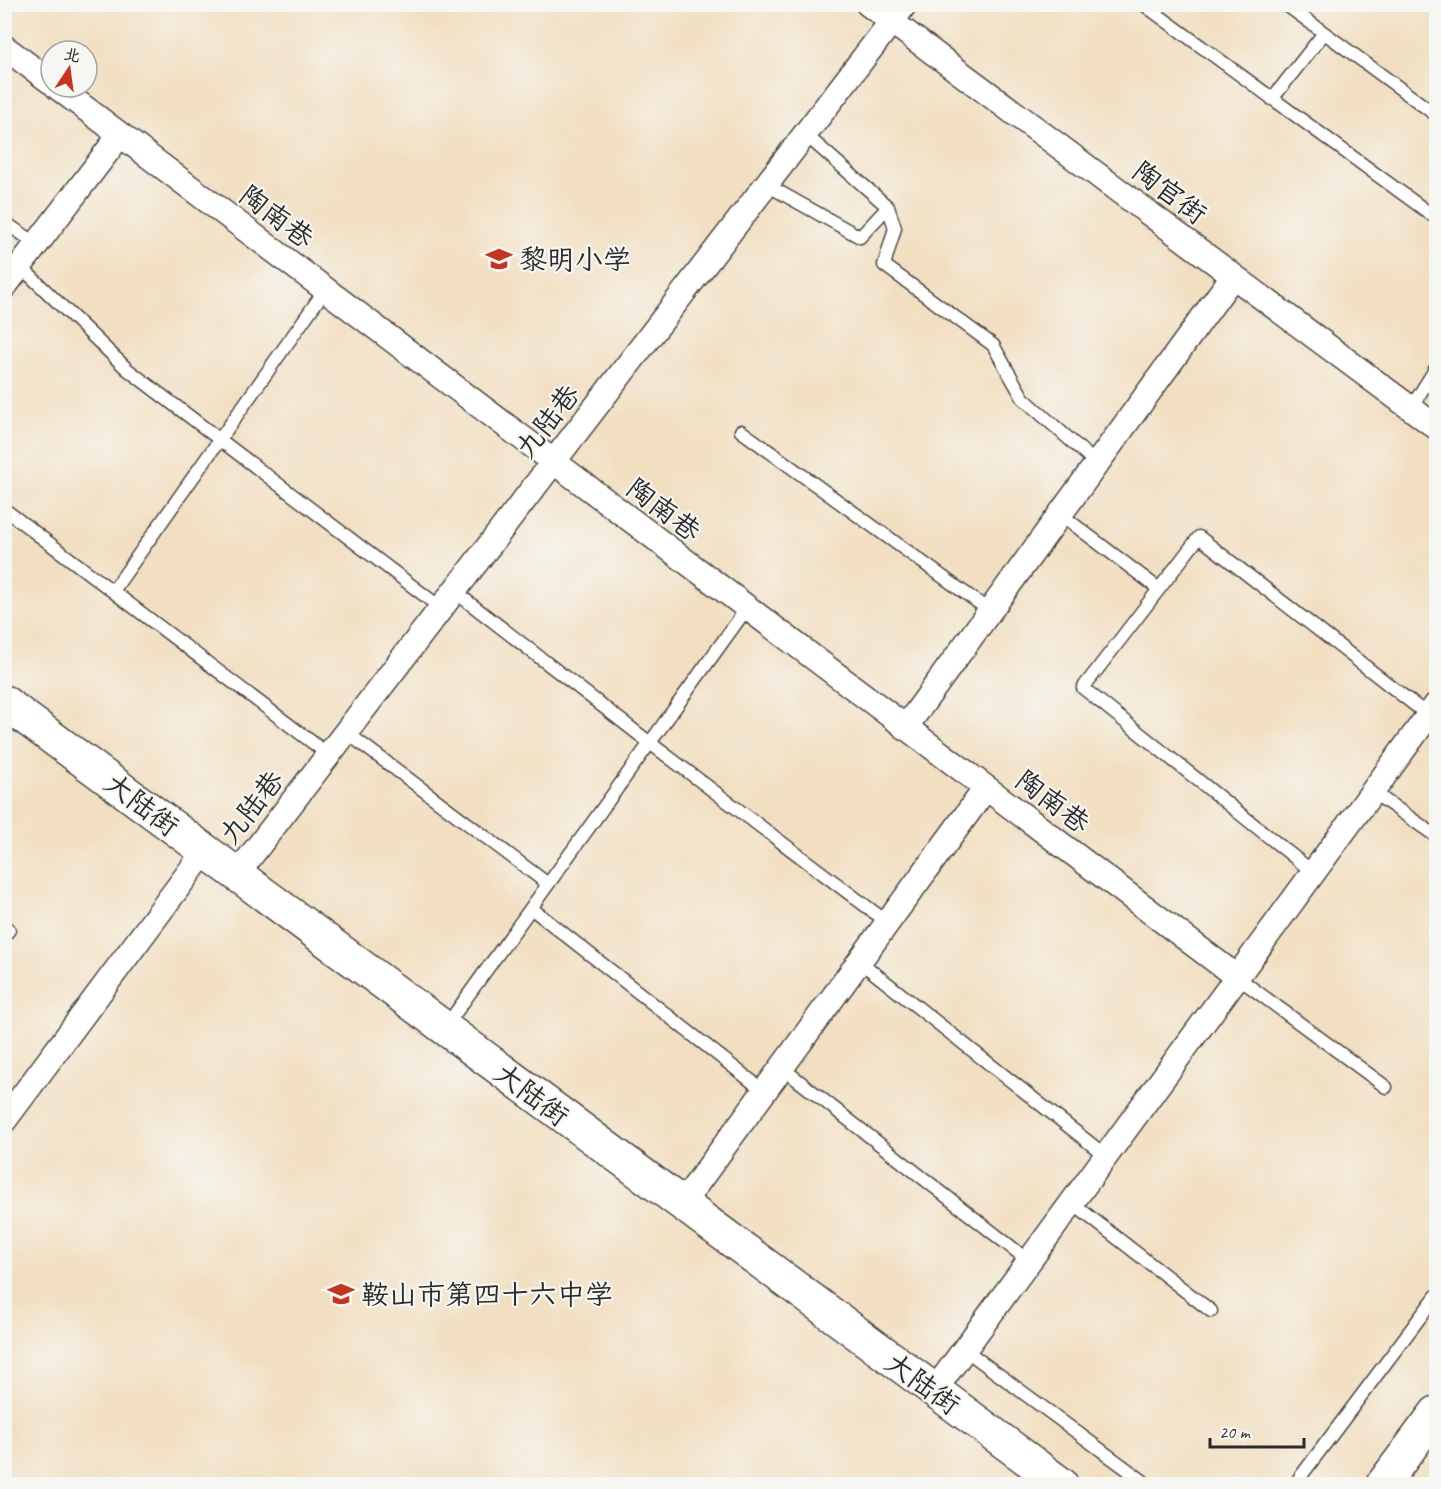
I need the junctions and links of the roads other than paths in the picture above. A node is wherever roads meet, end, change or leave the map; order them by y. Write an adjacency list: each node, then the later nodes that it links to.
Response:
1 (868, 4): 4 (street, 陶官街)
2 (1143, 4): 9 (lane)
3 (1285, 4): 5 (lane)
4 (898, 14): 12 (street, 九陆巷); 18 (street, 陶官街)
5 (1324, 33): 9 (lane); 10 (lane)
6 (4, 47): 7 (street)
7 (39, 73)
8 (73, 99): 11 (street, 陶南巷)
9 (1272, 99): 15 (lane)
10 (1437, 115)
11 (120, 135): 17 (street); 20 (street, 陶南巷)
12 (806, 135): 13 (street, 九陆巷); 14 (lane)
13 (767, 185): 14 (lane); 26 (street, 九陆巷)
14 (888, 207): 27 (lane)
15 (1437, 218)
16 (4, 222): 17 (lane)
17 (37, 244): 19 (street)
18 (1233, 276): 22 (street, 陶官街); 27 (street)
19 (9, 280): 25 (lane)
20 (325, 290): 25 (lane); 26 (street, 陶南巷)
21 (1437, 368): 22 (lane)
22 (1411, 408): 23 (street, 陶官街)
23 (1437, 427)
24 (741, 431): 34 (lane)
25 (220, 438): 31 (lane); 32 (lane)
26 (553, 463): 32 (street, 九陆巷); 33 (street, 陶南巷)
27 (1097, 464): 29 (street)
28 (4, 509): 31 (lane)
29 (1060, 514): 30 (lane); 34 (street)
30 (1160, 589): 36 (lane); 45 (lane)
31 (113, 591): 40 (lane)
32 (448, 600): 38 (street, 九陆巷); 39 (lane)
33 (747, 608): 37 (street, 陶南巷); 39 (lane)
34 (990, 611): 37 (street)
35 (4, 702): 44 (street, 大陆街)
36 (1432, 710): 42 (street)
37 (905, 728): 41 (street, 陶南巷)
38 (346, 732): 40 (street, 九陆巷); 47 (lane)
39 (650, 743): 47 (lane); 49 (lane)
40 (329, 755): 46 (street, 九陆巷)
41 (986, 788): 49 (street); 53 (street, 陶南巷)
42 (1373, 792): 43 (lane); 45 (street)
43 (1437, 836)
44 (205, 851): 46 (street, 大陆街); 58 (street)
45 (1314, 873): 53 (street)
46 (237, 874): 54 (street, 大陆街)
47 (548, 884): 48 (lane)
48 (531, 908): 54 (lane); 57 (lane)
49 (887, 922): 52 (street)
50 (4, 926): 51 (lane)
51 (4, 936)
52 (859, 961): 55 (street); 59 (lane)
53 (1237, 977): 56 (lane); 59 (street)
54 (444, 1028): 61 (street, 大陆街)
55 (782, 1067): 57 (street); 62 (lane)
56 (1386, 1087)
57 (764, 1091): 61 (street)
58 (4, 1121)
59 (1106, 1156): 60 (street)
60 (1072, 1203): 62 (street); 64 (lane)
61 (682, 1204): 66 (street, 大陆街)
62 (1029, 1261): 65 (street)
63 (1437, 1296): 70 (lane)
64 (1211, 1311)
65 (964, 1349): 66 (street); 69 (lane)
66 (934, 1391): 68 (street, 大陆街)
67 (1437, 1413): 71 (street)
68 (1045, 1477)
69 (1146, 1485)
70 (1295, 1485)
71 (1383, 1485)

